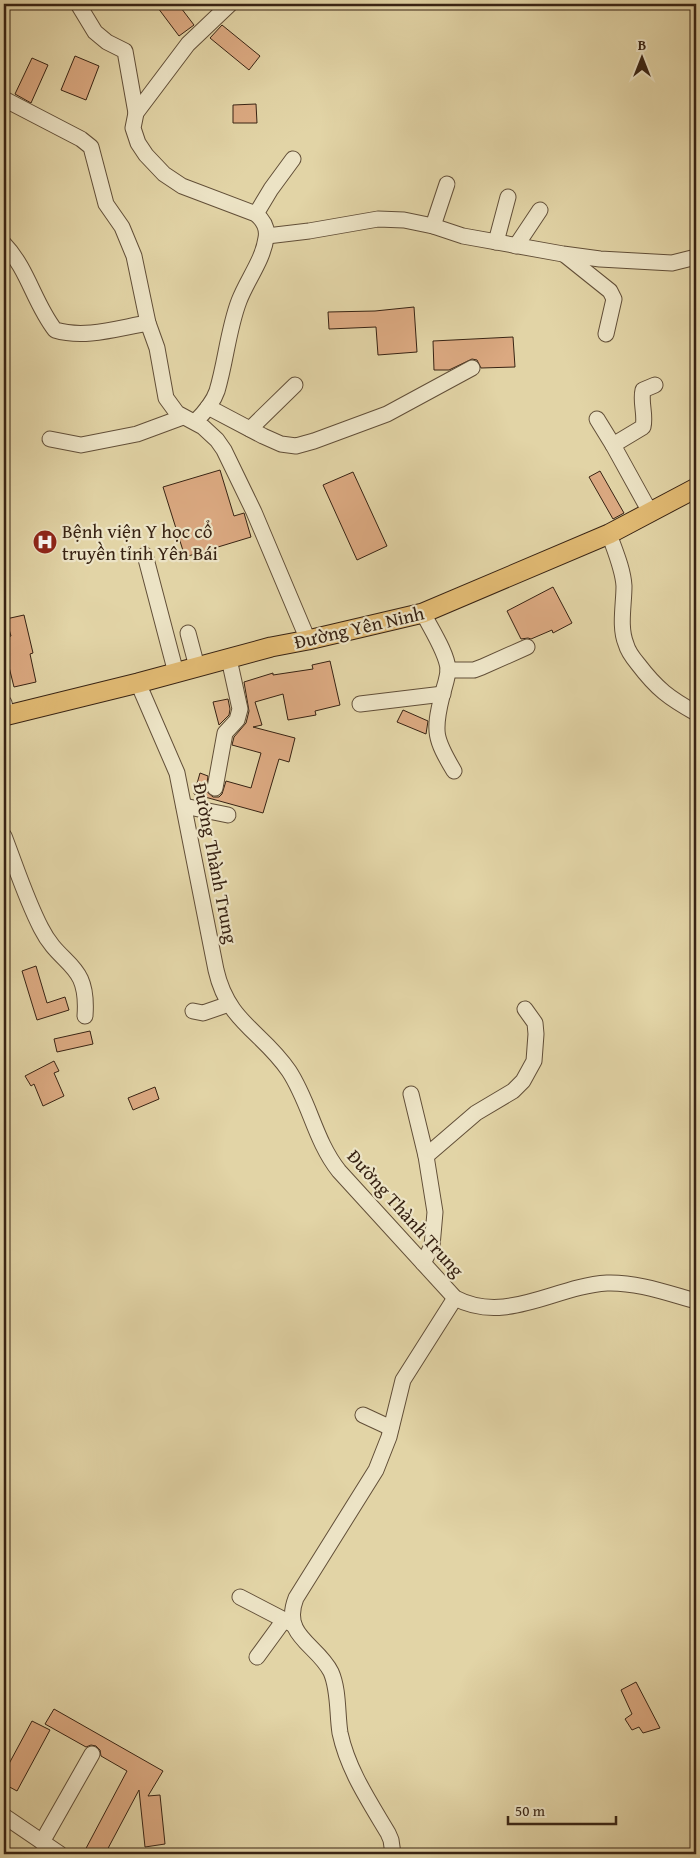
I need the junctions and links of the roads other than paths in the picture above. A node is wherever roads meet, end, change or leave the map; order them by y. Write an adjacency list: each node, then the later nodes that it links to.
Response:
1 (78, 4): 4 (street)
2 (230, 4): 4 (street)
3 (4, 99): 17 (street)
4 (136, 112): 9 (street)
5 (293, 159): 9 (street)
6 (447, 184): 10 (street)
7 (508, 197): 12 (street)
8 (540, 210): 14 (street)
9 (256, 214): 11 (street)
10 (433, 226): 11 (street); 12 (street)
11 (267, 236): 22 (street)
12 (496, 242): 14 (street)
13 (4, 244): 17 (street)
14 (516, 246): 15 (street)
15 (563, 254): 16 (street); 18 (street)
16 (696, 257)
17 (148, 323): 24 (street)
18 (606, 334)
19 (472, 368): 25 (street)
20 (295, 385): 25 (street)
21 (655, 385): 27 (street)
22 (208, 407): 24 (street); 25 (street)
23 (597, 419): 27 (street)
24 (189, 420): 26 (street); 34 (street)
25 (250, 429)
26 (50, 439)
27 (613, 445): 29 (street)
28 (696, 488): 29 (main road, Đường Yên Ninh)
29 (650, 512): 30 (main road, Đường Yên Ninh)
30 (609, 534): 32 (main road, Đường Yên Ninh); 44 (street)
31 (145, 555): 39 (street)
32 (423, 613): 34 (main road, Đường Yên Ninh); 38 (street)
33 (188, 633): 37 (street)
34 (308, 640): 36 (main road, Đường Yên Ninh)
35 (526, 647): 38 (street)
36 (229, 658): 37 (main road, Đường Yên Ninh); 46 (street)
37 (197, 667): 39 (main road, Đường Yên Ninh)
38 (448, 670): 41 (street)
39 (176, 672): 40 (main road, Đường Yên Ninh)
40 (138, 683): 43 (main road, Đường Yên Ninh); 47 (street, Đường Thành Trung)
41 (443, 694): 42 (street); 45 (street)
42 (360, 704)
43 (5, 711)
44 (696, 714)
45 (454, 771)
46 (214, 788)
47 (184, 806): 48 (street); 50 (street, Đường Thành Trung)
48 (228, 815)
49 (4, 836): 53 (street)
50 (229, 1004): 52 (street); 56 (street, Đường Thành Trung)
51 (525, 1009): 55 (street)
52 (193, 1011)
53 (85, 1016)
54 (411, 1094): 55 (street)
55 (426, 1156): 56 (street)
56 (423, 1263): 57 (street, Đường Thành Trung)
57 (455, 1298): 58 (street, Đường Thành Trung); 60 (street)
58 (696, 1300)
59 (364, 1415): 60 (street)
60 (391, 1428): 62 (street)
61 (240, 1597): 62 (street)
62 (289, 1622): 63 (street); 68 (street)
63 (257, 1657)
64 (92, 1754): 66 (street)
65 (4, 1816): 66 (street)
66 (42, 1842): 67 (street)
67 (60, 1854)
68 (393, 1854)

